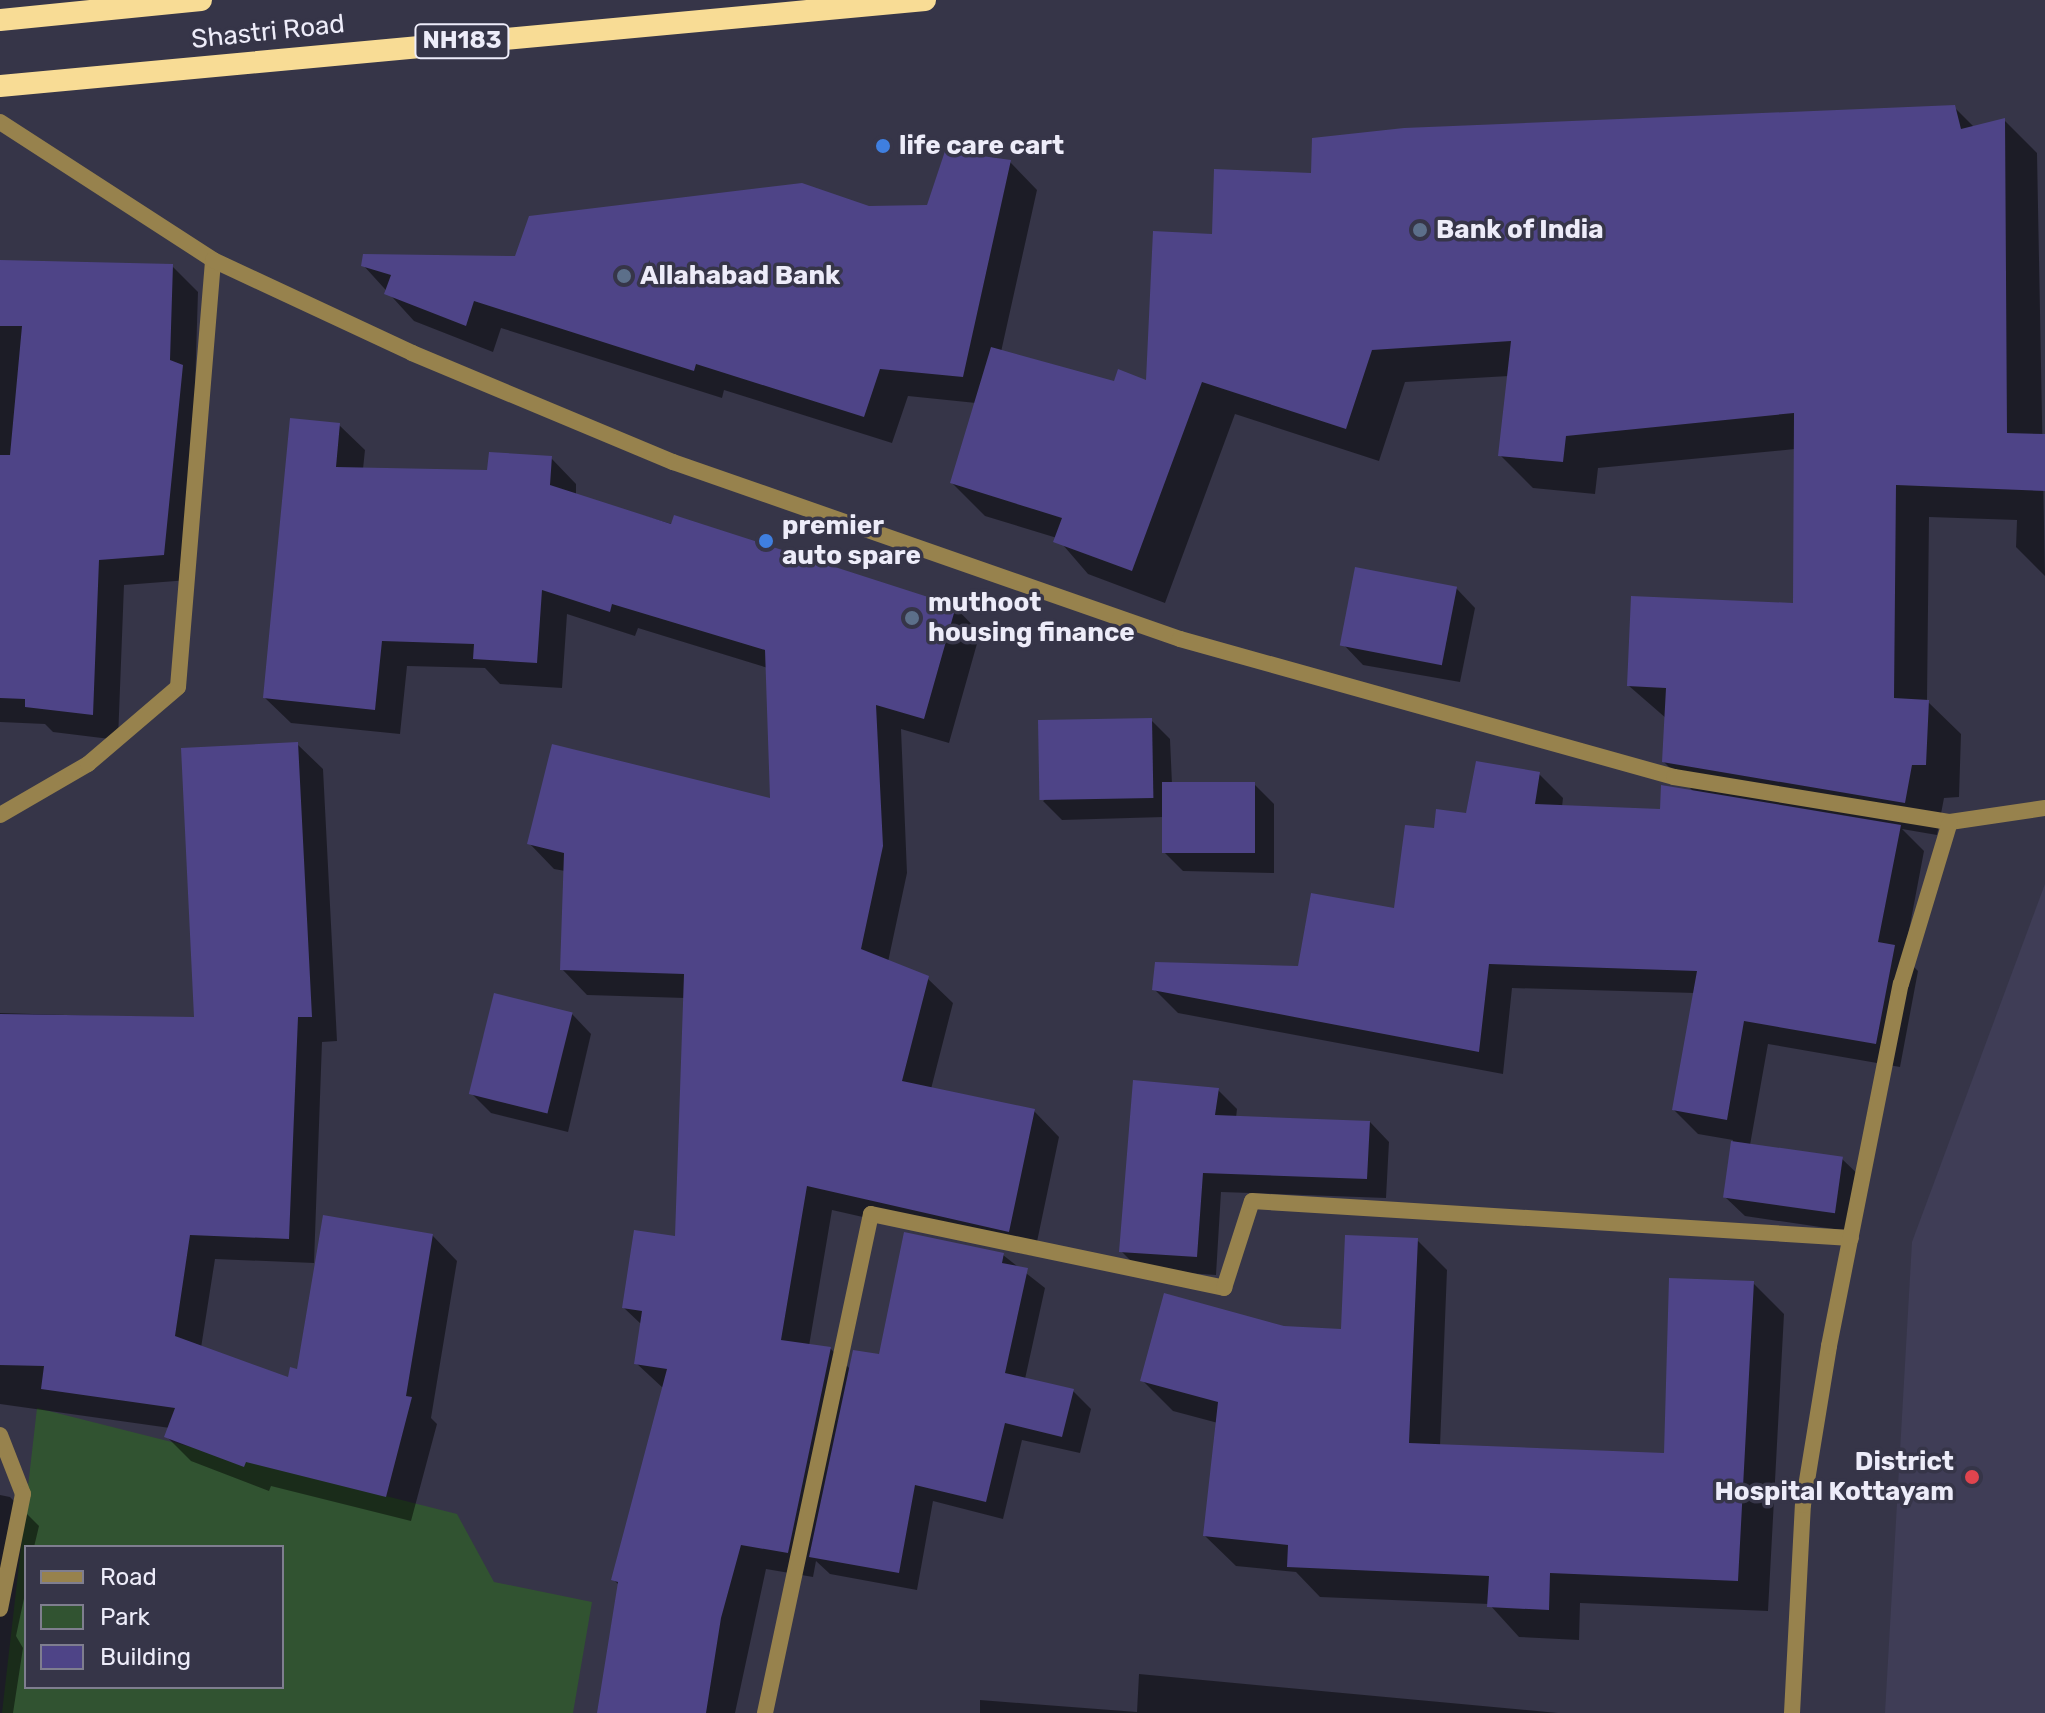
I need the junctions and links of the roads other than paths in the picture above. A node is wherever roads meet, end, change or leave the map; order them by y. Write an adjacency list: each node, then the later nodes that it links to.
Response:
1 (201, 0): 3 (highway, Shastri Road)
2 (925, 0): 4 (highway, Shastri Road / NH183)
3 (0, 20)
4 (0, 86)
5 (0, 122): 6 (street)
6 (213, 260): 8 (street); 9 (street)
7 (2045, 808): 9 (street)
8 (0, 815)
9 (1950, 822): 10 (street)
10 (1851, 1238): 13 (street); 14 (street)
11 (0, 1435): 12 (street)
12 (0, 1609)
13 (765, 1713)
14 (1792, 1713)

